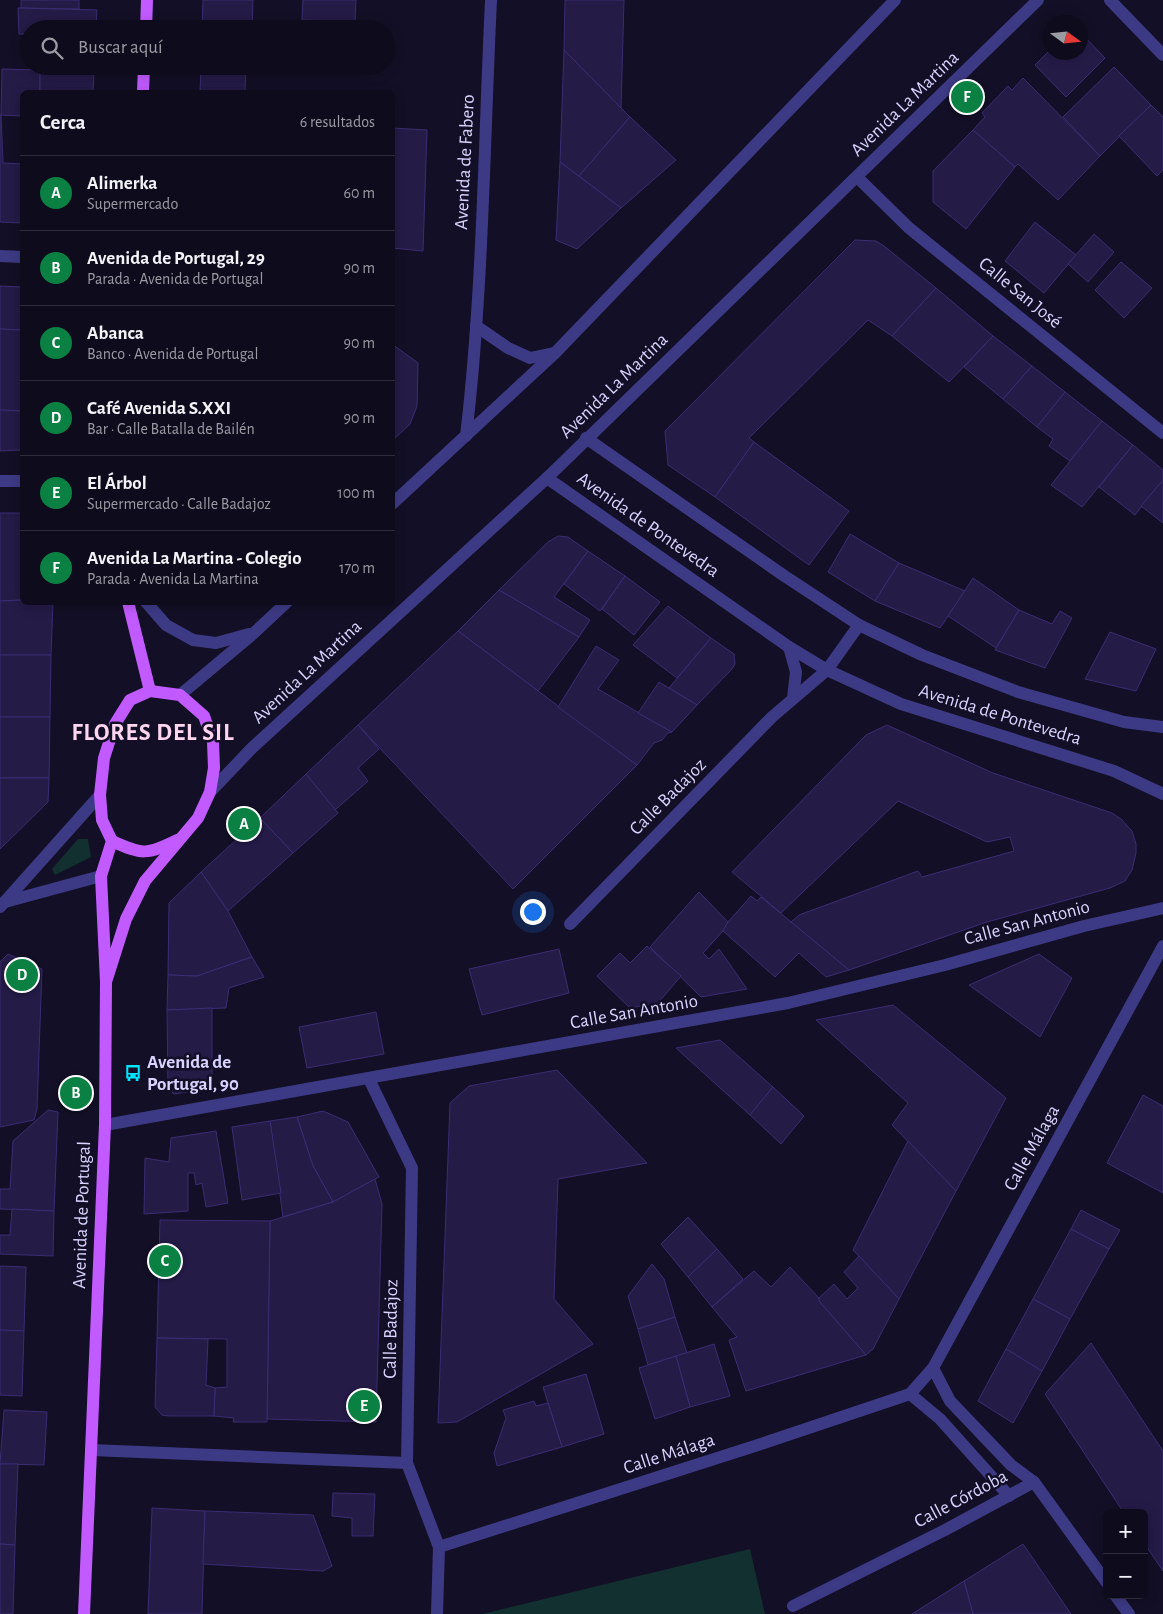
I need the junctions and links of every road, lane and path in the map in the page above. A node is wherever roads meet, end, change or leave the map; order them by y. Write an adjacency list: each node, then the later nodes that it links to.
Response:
1 (147, 0): 6 (main road)
2 (491, 0): 13 (street, Avenida de Fabero)
3 (895, 0): 14 (street)
4 (1038, 0): 10 (street, Avenida La Martina)
5 (1110, 0): 7 (street)
6 (146, 20)
7 (1163, 55)
8 (144, 75): 9 (main road)
9 (143, 90)
10 (857, 177): 15 (street, Calle San José); 17 (street, Avenida La Martina)
11 (0, 256): 12 (street)
12 (20, 257)
13 (476, 326): 14 (street); 16 (street, Avenida de Fabero)
14 (555, 353): 16 (street)
15 (1163, 433)
16 (466, 436): 21 (street)
17 (586, 438): 18 (street, Avenida La Martina); 25 (street, Avenida de Pontevedra)
18 (547, 478): 27 (street, Avenida de Pontevedra); 33 (street, Avenida La Martina)
19 (20, 481): 20 (street)
20 (0, 482)
21 (395, 501)
22 (129, 605): 29 (main road)
23 (149, 605): 26 (street)
24 (284, 605): 26 (street)
25 (859, 624): 28 (street); 32 (street, Avenida de Pontevedra)
26 (254, 633): 30 (street)
27 (789, 646): 28 (street, Avenida de Pontevedra); 31 (street)
28 (827, 670): 31 (street, Calle Badajoz); 34 (street, Avenida de Pontevedra)
29 (150, 690): 30 (main road); 35 (main road)
30 (180, 695): 33 (main road)
31 (793, 698): 41 (street, Calle Badajoz)
32 (1163, 727)
33 (210, 792): 36 (main road)
34 (1163, 794)
35 (100, 795): 37 (main road); 39 (street)
36 (181, 838): 37 (main road); 43 (main road, Avenida de Portugal)
37 (112, 841): 38 (main road)
38 (101, 876): 39 (street); 43 (main road)
39 (2, 905)
40 (1163, 908): 44 (street, Calle San Antonio)
41 (570, 924)
42 (1163, 946): 46 (street, Calle Málaga)
43 (106, 982): 45 (main road, Avenida de Portugal)
44 (369, 1079): 45 (street, Calle San Antonio); 49 (street, Calle Badajoz)
45 (105, 1126): 48 (main road, Avenida de Portugal)
46 (933, 1368): 47 (street, Calle Málaga); 50 (street)
47 (910, 1394): 51 (street); 52 (street, Calle Málaga)
48 (91, 1450): 49 (street); 56 (main road, Avenida de Portugal)
49 (407, 1463): 52 (street, Calle Badajoz)
50 (1034, 1482): 51 (street, Calle Córdoba); 53 (street, Calle Córdoba)
51 (1009, 1496): 55 (street, Calle Córdoba)
52 (439, 1547): 57 (street, Calle Badajoz)
53 (1103, 1577)
54 (1118, 1599): 58 (street)
55 (793, 1606)
56 (84, 1614)
57 (437, 1614)
58 (1129, 1614)

